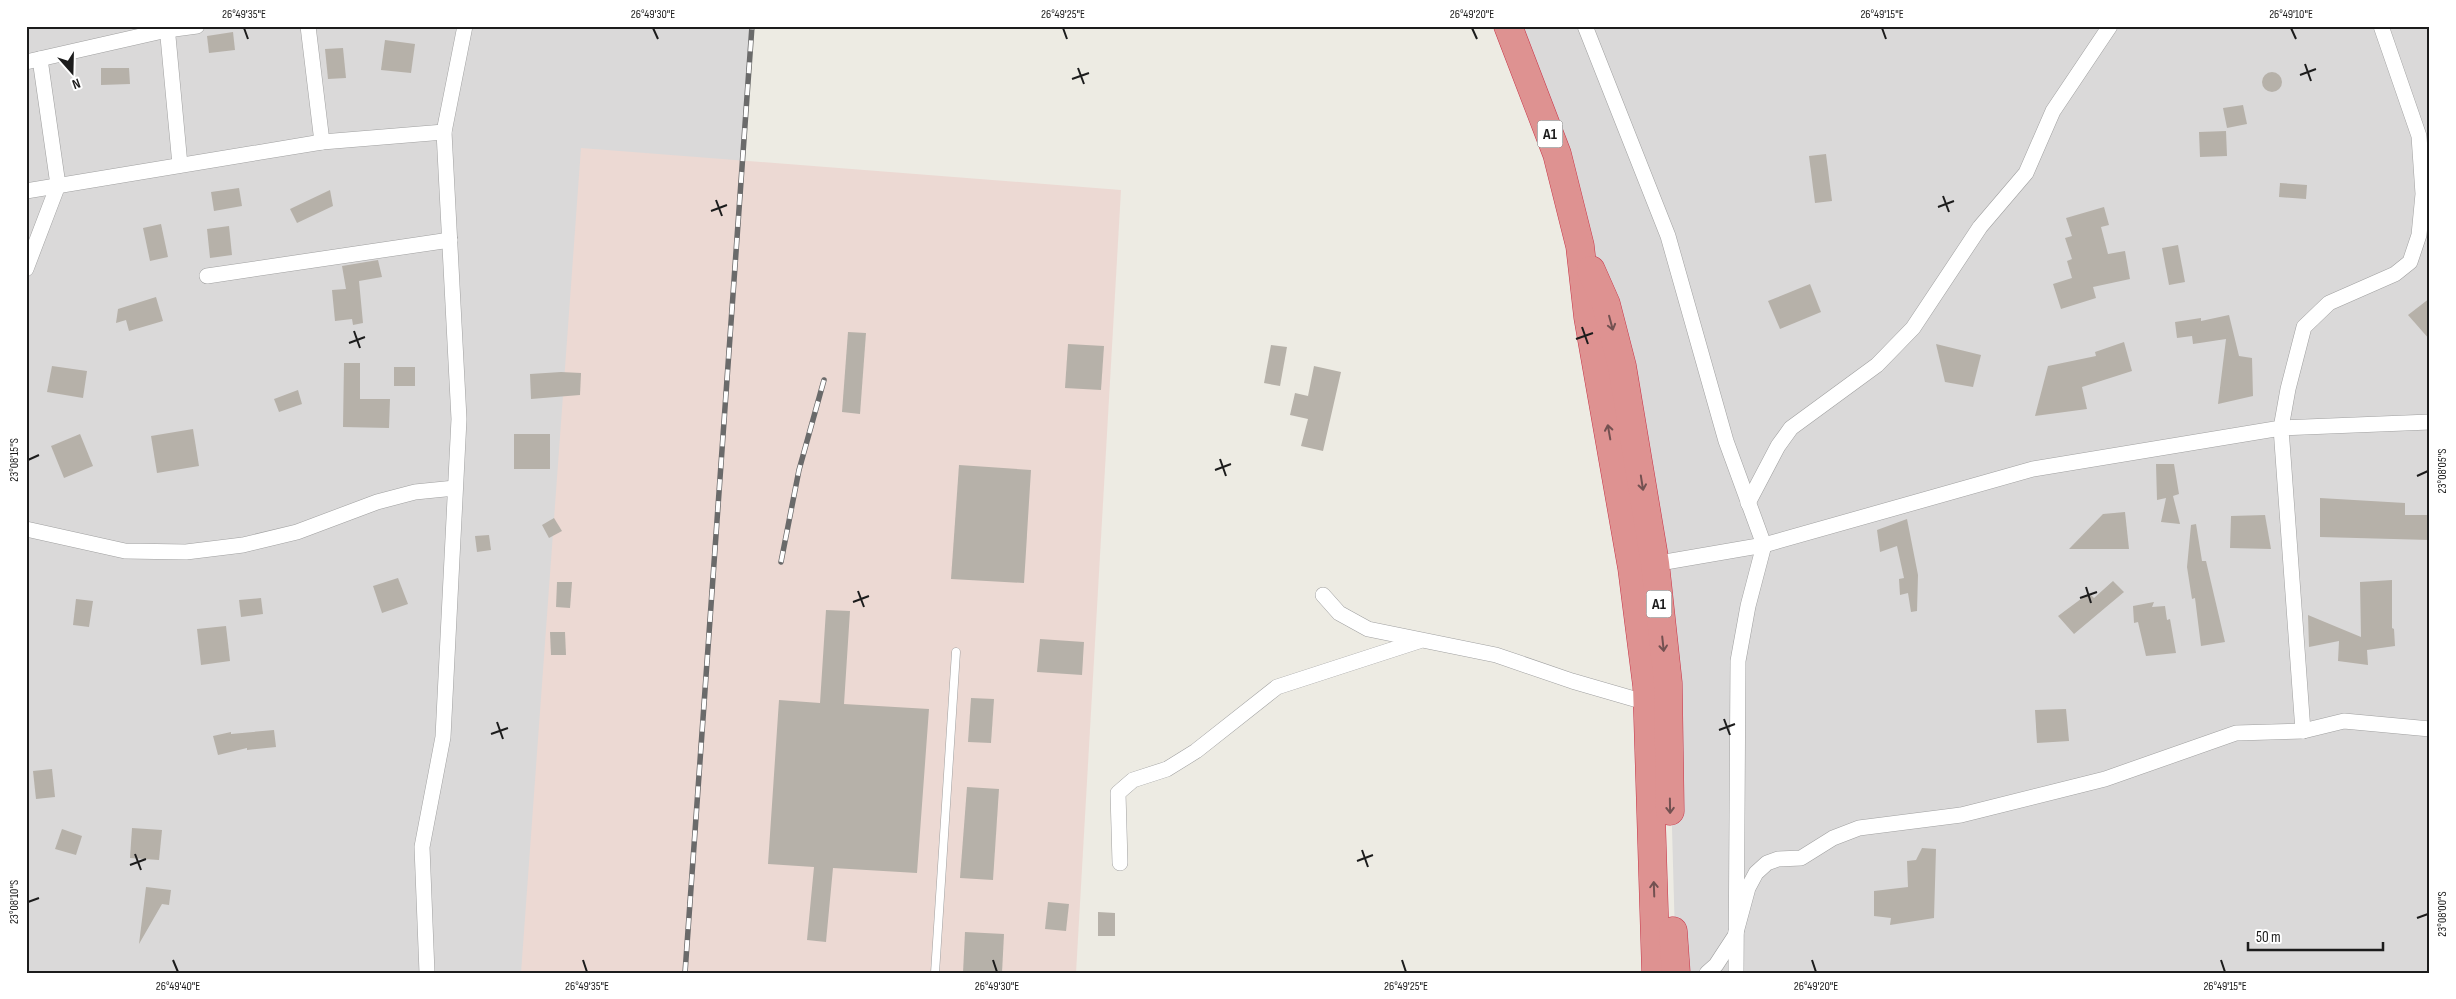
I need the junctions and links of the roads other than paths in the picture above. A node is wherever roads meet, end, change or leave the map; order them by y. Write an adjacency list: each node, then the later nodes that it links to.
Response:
1 (197, 26): 8 (street)
2 (308, 26): 11 (street)
3 (465, 26): 10 (street)
4 (1508, 26): 24 (highway, A1)
5 (1585, 26): 21 (street)
6 (2110, 26): 21 (street)
7 (2381, 26): 19 (street)
8 (167, 28): 9 (street); 12 (street)
9 (33, 61): 13 (street)
10 (444, 132): 11 (street); 15 (street)
11 (322, 142): 12 (street)
12 (180, 165): 13 (street)
13 (58, 185): 14 (street); 16 (street)
14 (26, 191)
15 (450, 240): 17 (street); 20 (street)
16 (26, 269)
17 (207, 276)
18 (2430, 422): 19 (street)
19 (2281, 428): 23 (street); 30 (street)
20 (455, 488): 22 (street); 33 (street)
21 (1748, 503): 23 (street)
22 (26, 529)
23 (1764, 545): 24 (street); 32 (street)
24 (1643, 566): 28 (highway, A1); 36 (highway, A1, one-way to 36)
25 (1323, 595): 26 (street)
26 (1419, 641): 28 (street); 31 (street)
27 (956, 652): 34 (lane)
28 (1648, 703): 35 (highway, A1, one-way to 28)
29 (2430, 729): 30 (street)
30 (2304, 731): 32 (street)
31 (1120, 863)
32 (1735, 936): 37 (street); 38 (street)
33 (427, 973)
34 (935, 973)
35 (1656, 973)
36 (1676, 973)
37 (1707, 973)
38 (1736, 973)

